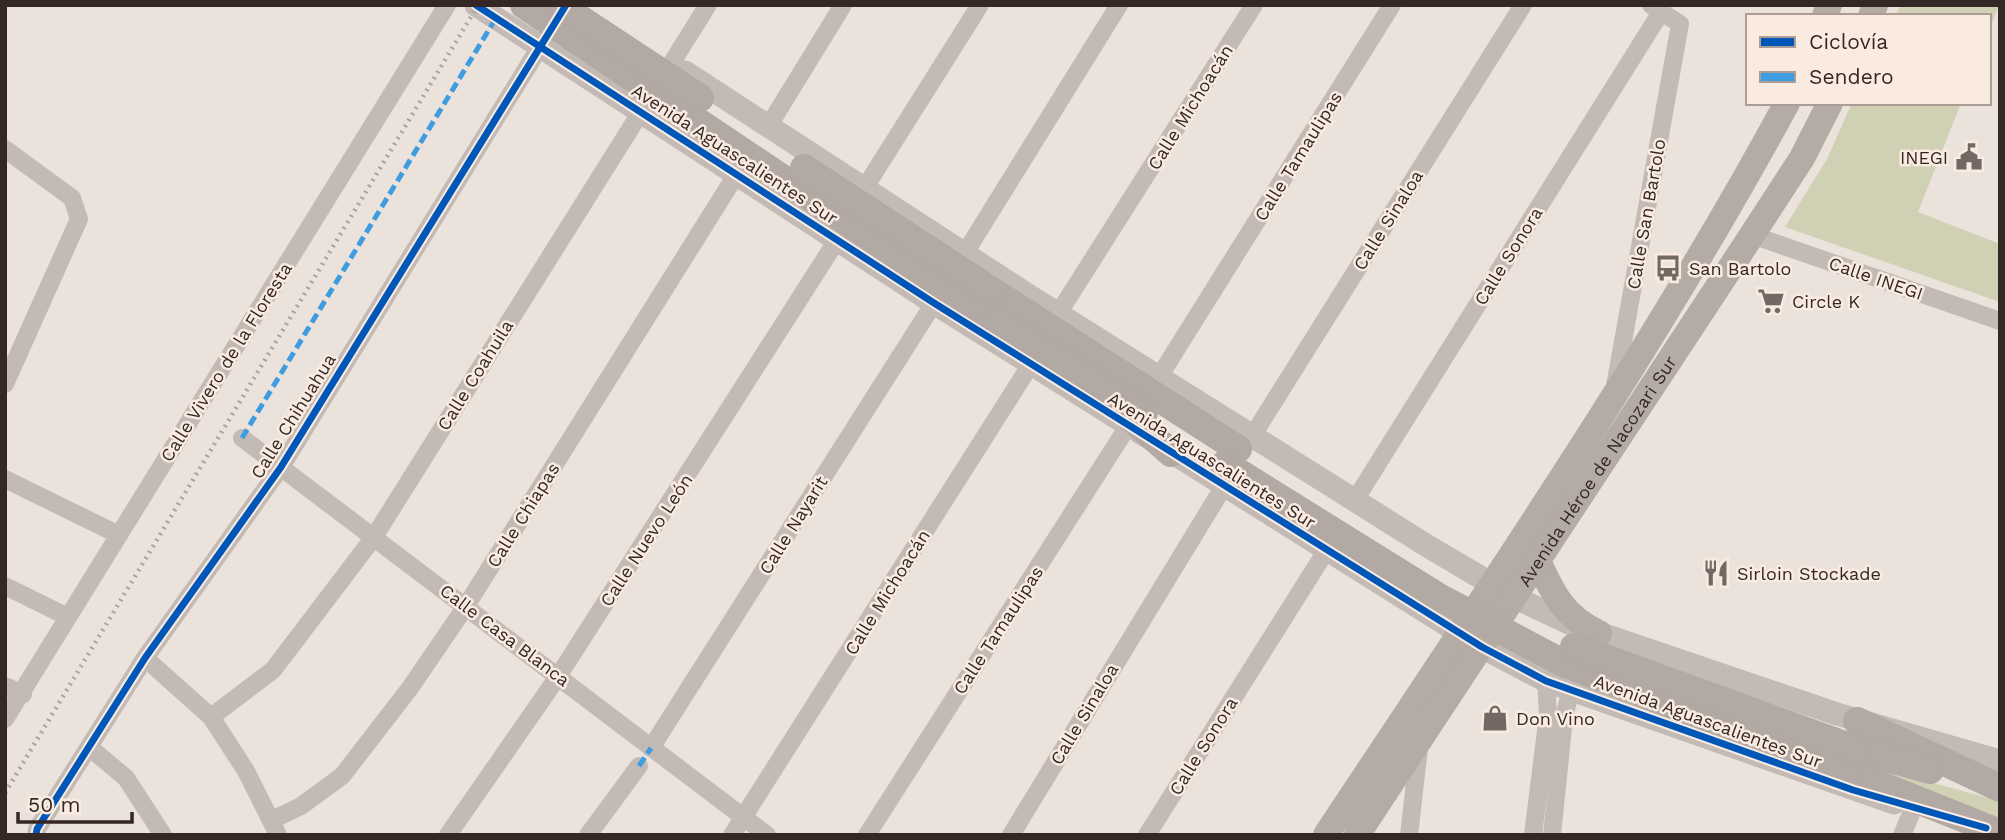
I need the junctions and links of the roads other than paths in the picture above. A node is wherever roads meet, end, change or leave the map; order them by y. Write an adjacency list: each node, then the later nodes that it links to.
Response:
1 (447, 5): 44 (street, Calle Vivero de la Floresta)
2 (476, 5): 15 (street, Avenida Aguascalientes Sur)
3 (524, 5): 27 (main road, Avenida Aguascalientes Sur, bridge)
4 (559, 5): 27 (main road, Avenida Aguascalientes Sur, bridge)
5 (566, 5): 15 (street, Calle Chihuahua)
6 (583, 5): 16 (street, Avenida Aguascalientes Sur)
7 (708, 5): 16 (street, Calle Coahuila)
8 (843, 5): 20 (street)
9 (979, 5): 23 (street)
10 (1118, 5): 26 (street)
11 (1254, 5): 29 (street, Calle Michoacán)
12 (1392, 5): 32 (street, Calle Tamaulipas)
13 (1524, 5): 40 (street, Calle Sinaloa)
14 (1656, 8): 35 (street, Calle San Bartolo); 43 (street, Calle Sonora)
15 (541, 46): 19 (street, Avenida Aguascalientes Sur); 41 (street, Calle Chihuahua)
16 (672, 63): 19 (street, Calle Coahuila); 20 (street, Avenida Aguascalientes Sur)
17 (1786, 105): 35 (main road, Avenida Héroe de Nacozari Sur)
18 (1829, 105): 24 (main road, Avenida Héroe de Nacozari Sur)
19 (640, 111): 22 (street, Avenida Aguascalientes Sur); 45 (street, Calle Coahuila)
20 (768, 127): 23 (street, Avenida Aguascalientes Sur)
21 (5, 149): 33 (street)
22 (736, 175): 25 (street, Avenida Aguascalientes Sur); 51 (street, Calle Chiapas)
23 (864, 189): 26 (street, Avenida Aguascalientes Sur)
24 (1752, 235): 30 (street, Calle INEGI); 47 (main road, Avenida Héroe de Nacozari Sur)
25 (837, 240): 28 (street, Avenida Aguascalientes Sur); 58 (street, Calle Nuevo León)
26 (964, 253): 29 (street, Avenida Aguascalientes Sur)
27 (981, 298): 34 (main road, Avenida Aguascalientes Sur)
28 (934, 303): 31 (street, Avenida Aguascalientes Sur); 68 (street, Calle Nayarit)
29 (1058, 314): 32 (street, Avenida Aguascalientes Sur)
30 (2000, 321)
31 (1031, 364): 37 (street, Avenida Aguascalientes Sur); 74 (street, Calle Michoacán)
32 (1159, 377): 36 (street, Avenida Aguascalientes Sur)
33 (5, 384)
34 (1115, 384): 36 (main road); 39 (main road); 40 (main road, Avenida Aguascalientes Sur)
35 (1611, 404): 50 (main road, Avenida Héroe de Nacozari Sur)
36 (1223, 416): 40 (street, Avenida Aguascalientes Sur)
37 (1128, 426): 39 (street, Avenida Aguascalientes Sur); 83 (street, Calle Tamaulipas)
38 (242, 438): 41 (street, Calle Casa Blanca)
39 (1171, 453): 40 (street, Avenida Aguascalientes Sur)
40 (1235, 459): 43 (street, Avenida Aguascalientes Sur); 46 (street, Avenida Aguascalientes Sur); 69 (main road, Avenida Aguascalientes Sur, bridge); 84 (street, Calle Sinaloa)
41 (281, 467): 45 (street, Calle Casa Blanca); 57 (street, Calle Chihuahua)
42 (5, 479): 44 (street)
43 (1355, 500): 48 (street, Avenida Aguascalientes Sur)
44 (119, 535): 53 (street, Calle Vivero de la Floresta)
45 (374, 537): 51 (street, Calle Casa Blanca); 63 (street, Calle Coahuila)
46 (1326, 551): 52 (street, Avenida Aguascalientes Sur); 85 (street, Calle Sonora)
47 (1538, 561): 50 (main road, Avenida Héroe de Nacozari Sur); 55 (main road)
48 (1456, 563): 50 (street, Avenida Aguascalientes Sur); 52 (street)
49 (5, 586): 53 (street)
50 (1503, 590): 54 (street, Avenida Aguascalientes Sur); 56 (main road, Avenida Héroe de Nacozari Sur)
51 (466, 606): 58 (street, Calle Casa Blanca); 75 (street, Calle Chiapas)
52 (1432, 616): 56 (street, Avenida Aguascalientes Sur)
53 (68, 617): 62 (street, Calle Vivero de la Floresta)
54 (1569, 623): 55 (street, Avenida Aguascalientes Sur); 59 (street)
55 (1599, 633): 65 (street, Avenida Aguascalientes Sur)
56 (1471, 640): 59 (street, Avenida Aguascalientes Sur); 66 (main road, Avenida Héroe de Nacozari Sur); 86 (main road, Avenida Héroe de Nacozari Sur)
57 (145, 658): 63 (street); 67 (street, Calle Chihuahua)
58 (559, 675): 68 (street, Calle Casa Blanca); 79 (street, Calle Nuevo León)
59 (1546, 681): 61 (street, Avenida Aguascalientes Sur); 89 (street)
60 (5, 686): 62 (street)
61 (1571, 689): 73 (street, Avenida Aguascalientes Sur); 90 (street)
62 (23, 694): 64 (street, Calle Vivero de la Floresta)
63 (211, 717): 75 (street)
64 (5, 719)
65 (1857, 721): 70 (street, Avenida Aguascalientes Sur); 72 (main road)
66 (1419, 740): 87 (main road, Avenida Héroe de Nacozari Sur); 88 (street)
67 (89, 747): 77 (street, Calle Chihuahua); 78 (street)
68 (651, 748): 74 (street, Calle Casa Blanca)
69 (1851, 760): 72 (main road, Avenida Aguascalientes Sur); 76 (main road, Avenida Aguascalientes Sur)
70 (2000, 761)
71 (639, 765): 80 (street)
72 (2000, 789)
73 (1913, 809): 76 (street, Avenida Aguascalientes Sur); 91 (street)
74 (744, 819): 81 (street, Calle Michoacán); 82 (street, Calle Casa Blanca)
75 (275, 827)
76 (1993, 830)
77 (36, 835)
78 (163, 835)
79 (448, 835)
80 (588, 835)
81 (732, 835)
82 (767, 835)
83 (867, 835)
84 (1011, 835)
85 (1147, 835)
86 (1326, 835)
87 (1357, 835)
88 (1409, 835)
89 (1533, 835)
90 (1552, 835)
91 (1902, 835)

